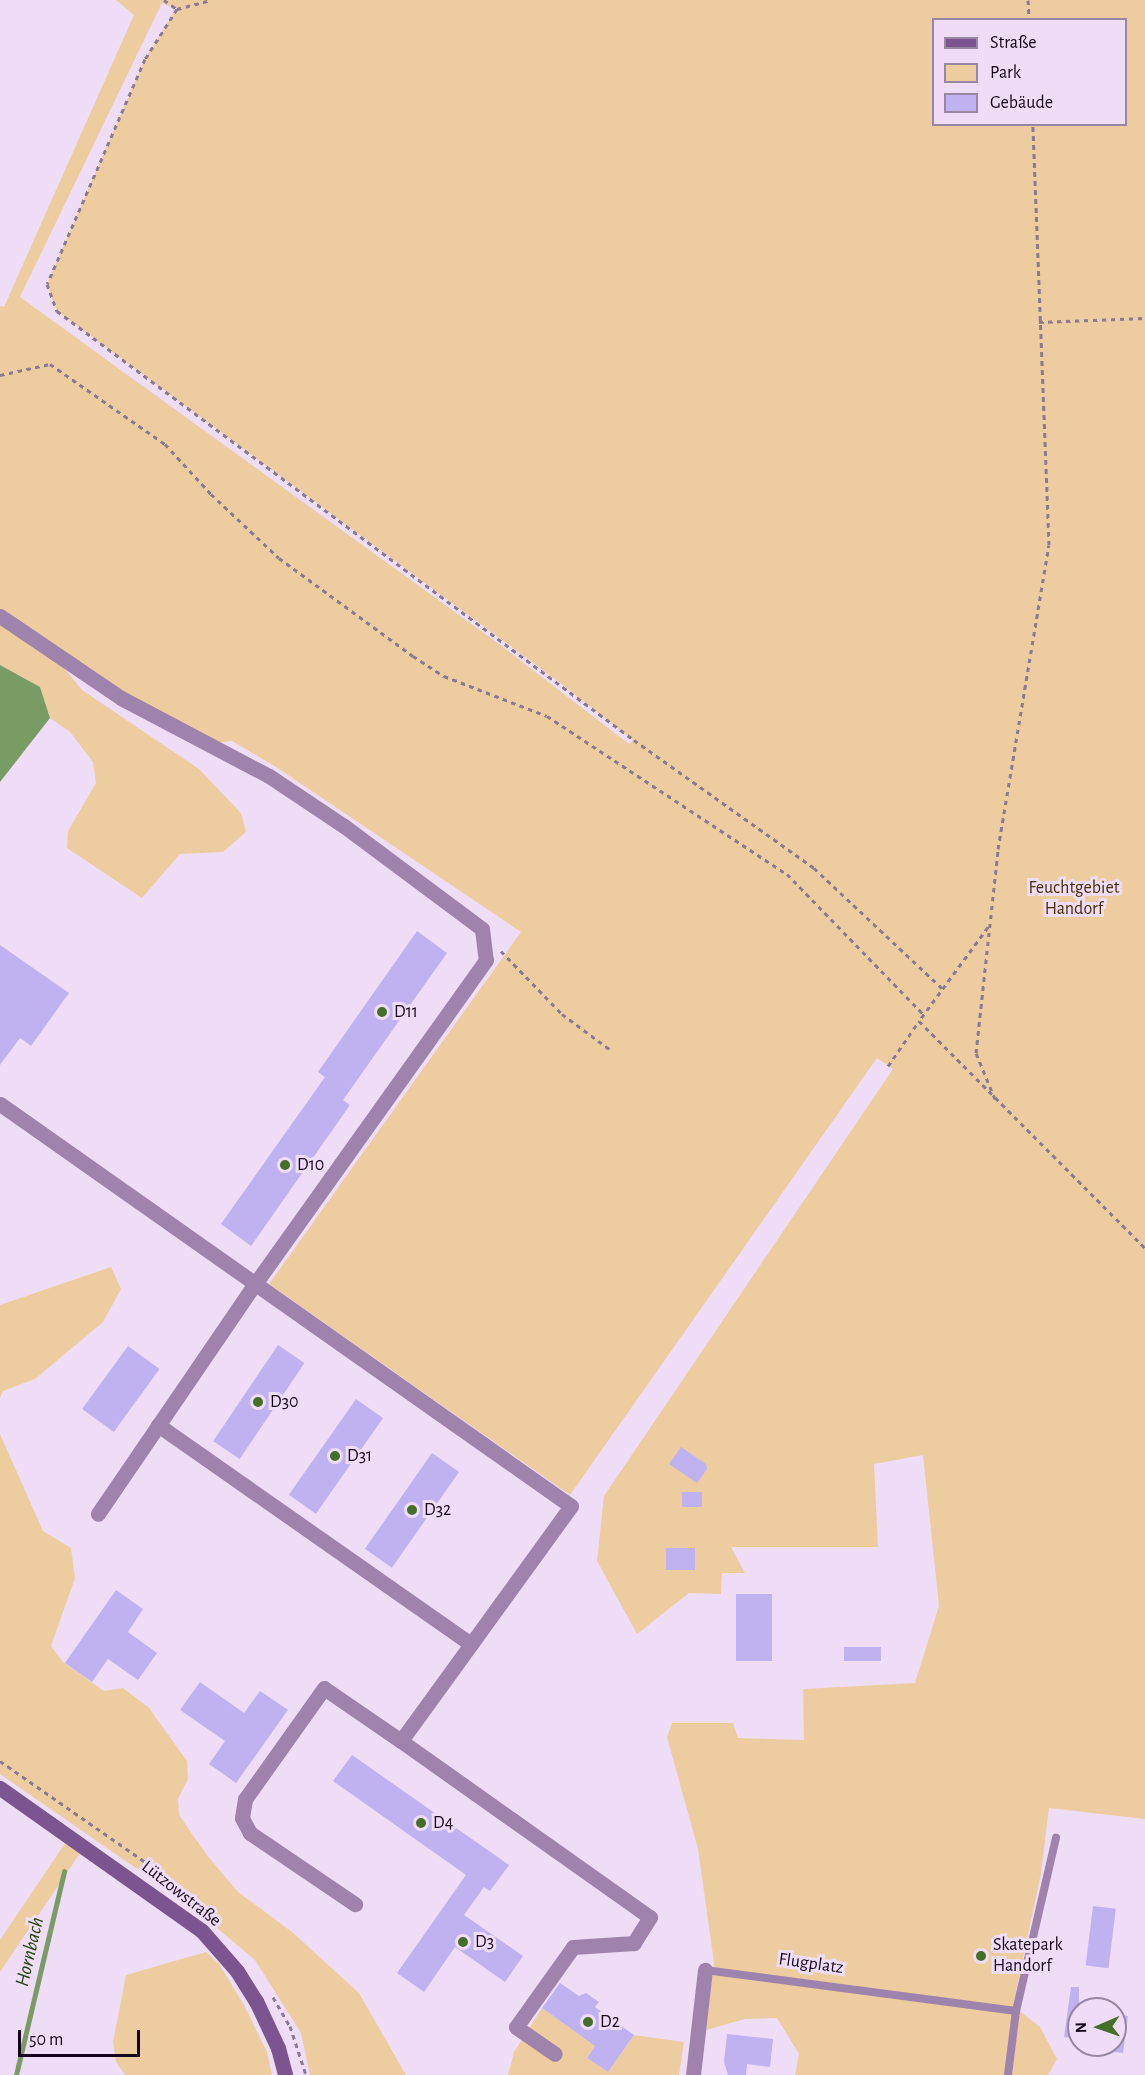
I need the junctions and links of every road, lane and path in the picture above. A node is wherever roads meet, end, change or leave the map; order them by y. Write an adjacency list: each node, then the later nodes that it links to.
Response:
1 (164, 0): 4 (path)
2 (210, 0): 4 (path)
3 (1028, 0): 5 (path)
4 (177, 9): 13 (path)
5 (1029, 18)
6 (1033, 126): 8 (path)
7 (1145, 318): 8 (path)
8 (1039, 322): 11 (path)
9 (0, 375): 14 (path)
10 (0, 616): 12 (street)
11 (989, 926): 13 (path); 18 (path)
12 (482, 928): 16 (path); 21 (street)
13 (943, 989): 14 (path)
14 (924, 1015): 15 (path)
15 (919, 1022): 17 (path); 18 (path)
16 (612, 1051)
17 (888, 1066)
18 (995, 1099): 20 (path)
19 (0, 1104): 21 (street)
20 (1145, 1248)
21 (254, 1285): 22 (street); 24 (street)
22 (158, 1425): 23 (street); 24 (street)
23 (98, 1514)
24 (471, 1644): 25 (street)
25 (401, 1741): 28 (street); 31 (street)
26 (0, 1788): 32 (street, Lützowstraße)
27 (1056, 1838): 30 (lane)
28 (355, 1904)
29 (705, 1970): 30 (lane, Flugplatz); 33 (street, Flugplatz)
30 (1016, 2011): 34 (lane)
31 (555, 2054)
32 (285, 2075)
33 (693, 2075)
34 (1008, 2075)

